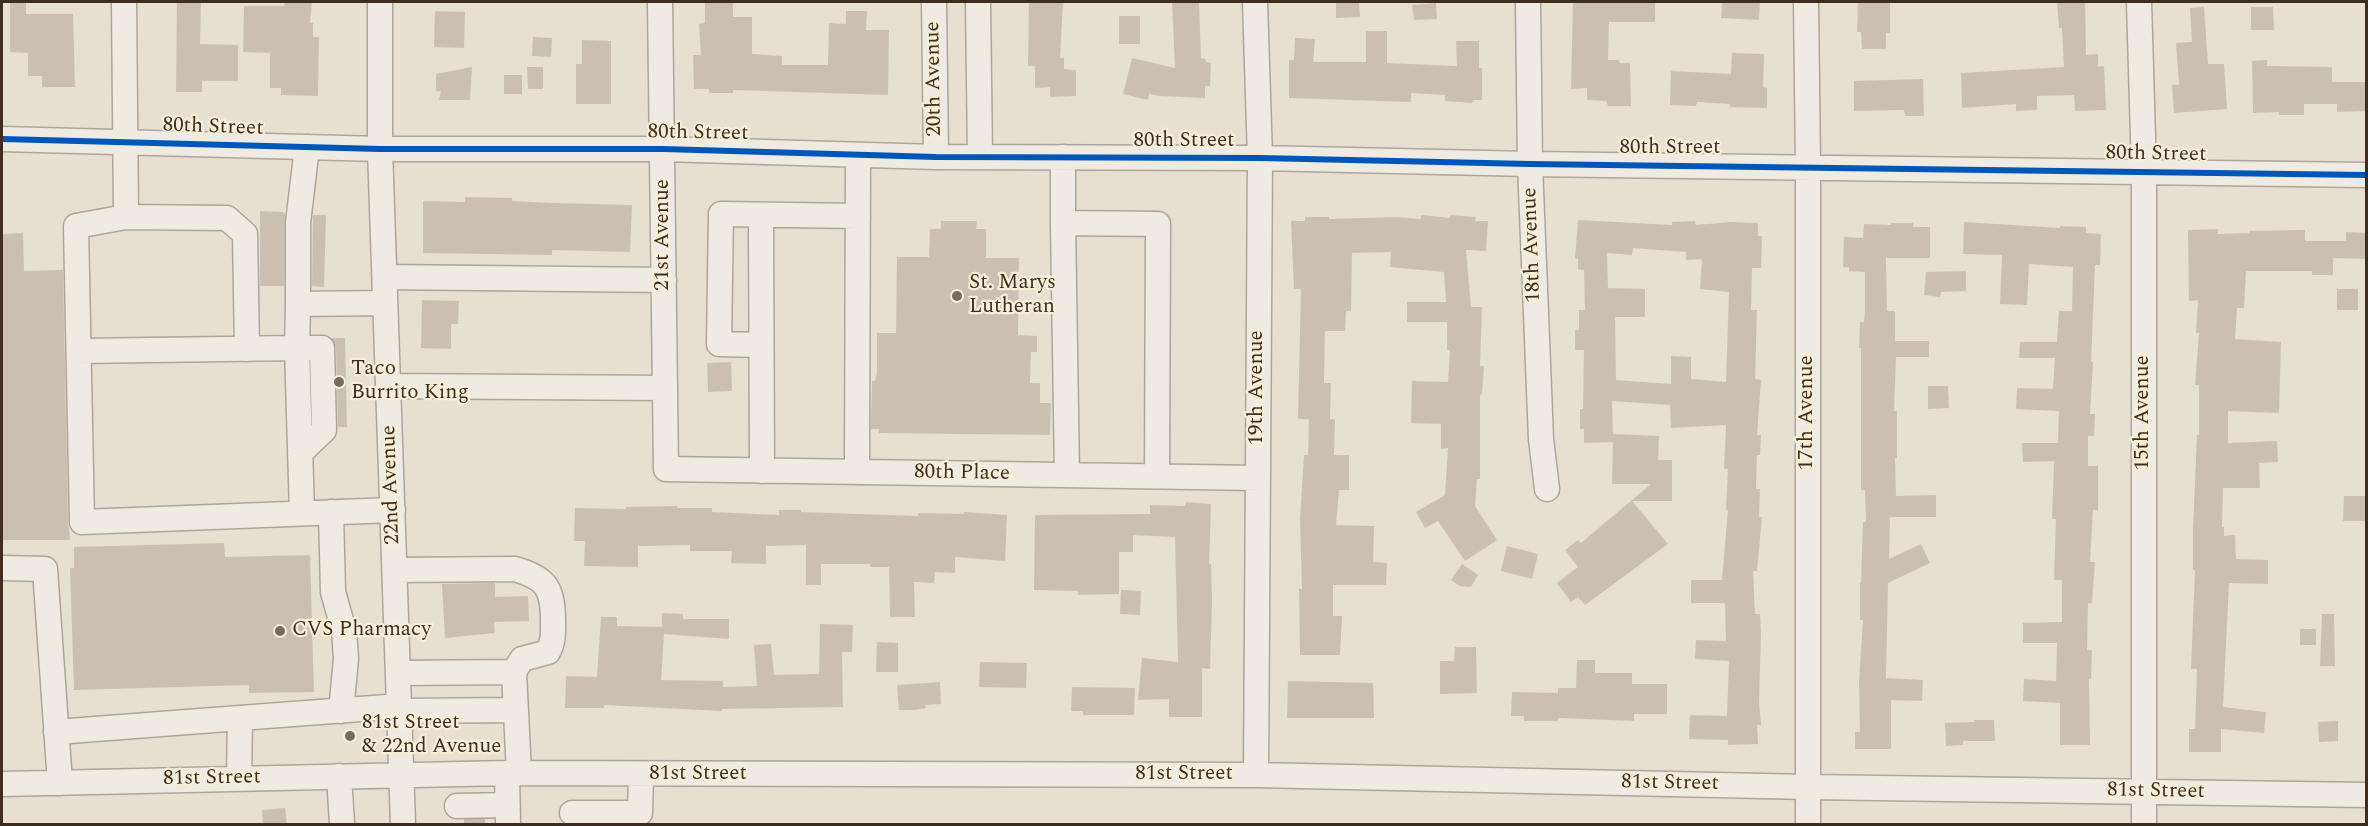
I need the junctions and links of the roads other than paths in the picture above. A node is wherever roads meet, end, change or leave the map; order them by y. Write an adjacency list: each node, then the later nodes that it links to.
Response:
1 (124, 2): 11 (street)
2 (380, 2): 13 (street, 22nd Avenue)
3 (660, 2): 14 (street, 21st Avenue)
4 (934, 2): 16 (street, 20th Avenue)
5 (978, 2): 17 (street, 20th Avenue)
6 (1256, 2): 19 (street, 19th Avenue)
7 (1528, 2): 20 (street, 18th Avenue)
8 (1806, 2): 21 (street, 17th Avenue)
9 (2139, 2): 22 (street, 15th Avenue)
10 (2, 139): 11 (street, 80th Street)
11 (126, 142): 12 (street, 80th Street); 26 (street)
12 (307, 147): 13 (street, 80th Street); 31 (street)
13 (380, 149): 14 (street, 80th Street); 28 (street, 22nd Avenue)
14 (663, 149): 15 (street, 80th Street); 29 (street, 21st Avenue)
15 (858, 154): 16 (street, 80th Street); 25 (street)
16 (936, 157): 17 (street, 80th Street)
17 (980, 157): 18 (street, 80th Street)
18 (1063, 158): 19 (street, 80th Street); 27 (street)
19 (1260, 158): 20 (street, 80th Street); 43 (street, 19th Avenue)
20 (1530, 164): 21 (street, 80th Street); 44 (street, 18th Avenue)
21 (1808, 167): 22 (street, 80th Street); 67 (street, 17th Avenue)
22 (2144, 171): 23 (street, 80th Street); 68 (street, 15th Avenue)
23 (2367, 175)
24 (761, 216): 25 (street); 32 (street); 32 (street)
25 (858, 216): 40 (street)
26 (126, 217): 34 (street); 35 (street)
27 (1063, 223): 41 (street); 42 (street)
28 (384, 277): 29 (street); 30 (street, 22nd Avenue)
29 (664, 280): 37 (street, 21st Avenue)
30 (386, 303): 31 (street); 36 (street, 22nd Avenue)
31 (298, 304): 33 (street)
32 (761, 345): 39 (street)
33 (297, 348): 34 (street); 47 (street)
34 (247, 349): 35 (street)
35 (79, 351): 47 (street)
36 (388, 386): 37 (street); 45 (street, 22nd Avenue)
37 (665, 388): 38 (street, 21st Avenue)
38 (666, 469): 39 (street, 80th Place)
39 (762, 471): 40 (street, 80th Place)
40 (857, 472): 41 (street, 80th Place)
41 (1067, 475): 42 (street, 80th Place)
42 (1157, 476): 43 (street, 80th Place)
43 (1258, 478): 62 (street, 19th Avenue)
44 (1547, 489)
45 (393, 510): 46 (street); 49 (street, 22nd Avenue)
46 (331, 512): 47 (street); 54 (street)
47 (302, 513)
48 (2, 568): 56 (street)
49 (395, 570): 50 (street); 51 (street, 22nd Avenue)
50 (514, 672): 51 (street); 53 (street)
51 (398, 673): 52 (street, 22nd Avenue)
52 (400, 709): 53 (street); 54 (street); 59 (street, 22nd Avenue)
53 (516, 710): 57 (street)
54 (341, 711): 55 (street)
55 (240, 718): 56 (street); 64 (street)
56 (56, 732): 65 (street)
57 (513, 773): 58 (street, 81st Street); 60 (street, 81st Street); 71 (street)
58 (456, 774): 59 (street, 81st Street); 70 (street)
59 (402, 775): 63 (street, 81st Street); 74 (street, 22nd Avenue)
60 (571, 775): 61 (street, 81st Street); 72 (street)
61 (641, 775): 62 (street, 81st Street); 72 (street)
62 (1257, 775): 67 (street, 81st Street)
63 (339, 776): 64 (street, 81st Street); 73 (street)
64 (238, 779): 65 (street, 81st Street)
65 (60, 783): 66 (street, 81st Street)
66 (2, 784)
67 (1809, 787): 68 (street, 81st Street); 75 (street, 17th Avenue)
68 (2144, 792): 69 (street, 81st Street); 76 (street, 15th Avenue)
69 (2367, 795)
70 (457, 815): 71 (street)
71 (502, 819)
72 (572, 819)
73 (342, 825)
74 (403, 825)
75 (1808, 825)
76 (2144, 825)

